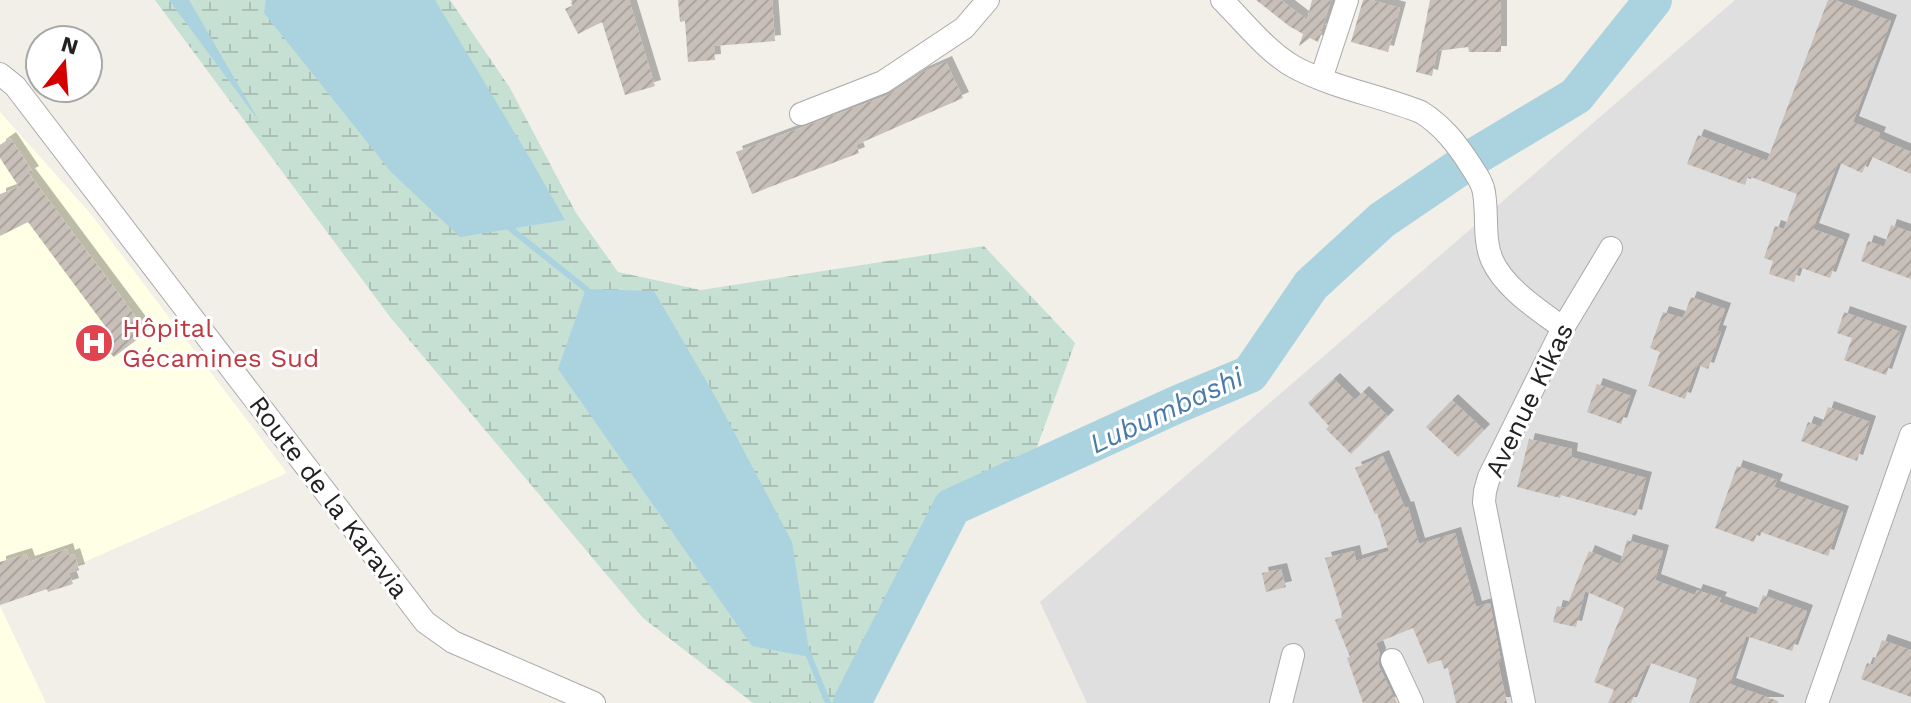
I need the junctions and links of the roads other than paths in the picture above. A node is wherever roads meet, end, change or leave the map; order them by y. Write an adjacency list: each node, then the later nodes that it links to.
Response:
1 (1222, 0): 5 (street)
2 (1347, 0): 5 (street)
3 (985, 1): 6 (street)
4 (0, 74): 12 (street, Route de la Karavia)
5 (1321, 79): 8 (street)
6 (801, 114)
7 (1611, 248): 8 (street, Avenue Kikas)
8 (1563, 328): 15 (street, Avenue Kikas)
9 (1911, 435): 16 (street)
10 (1293, 655): 13 (street)
11 (1392, 660): 14 (street)
12 (594, 703)
13 (1281, 703)
14 (1412, 703)
15 (1524, 703)
16 (1817, 703)

